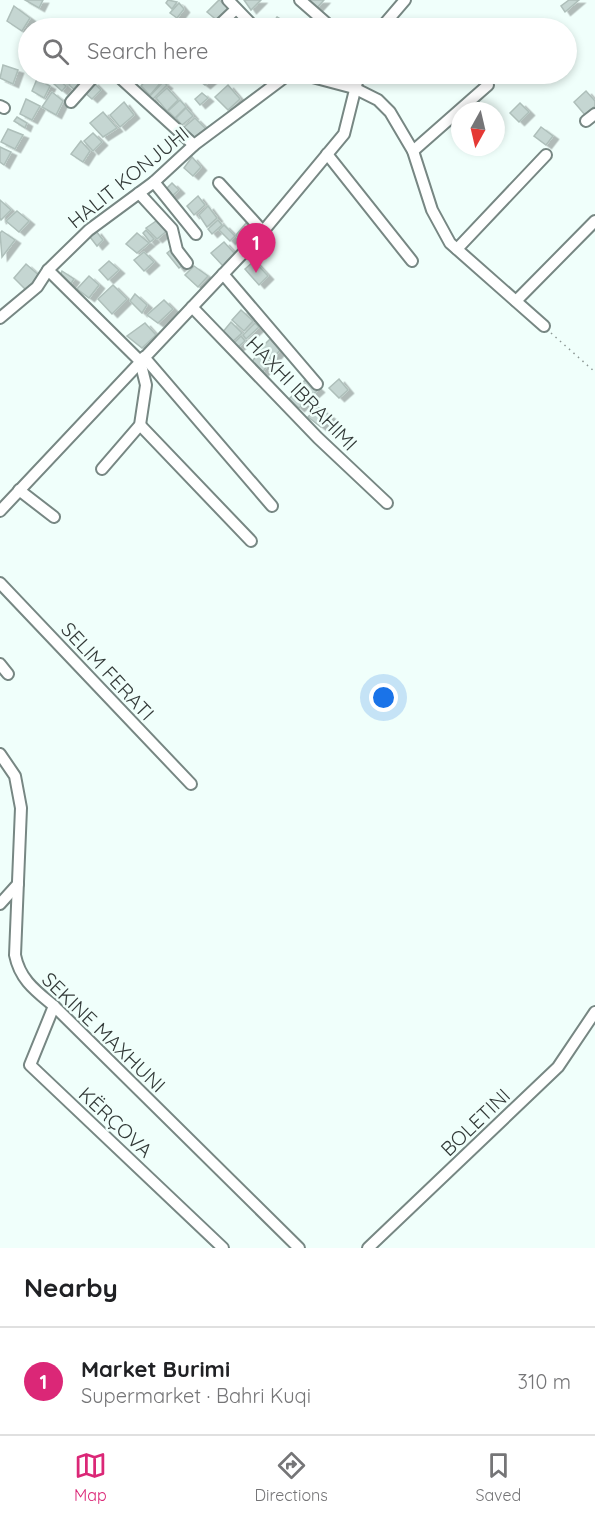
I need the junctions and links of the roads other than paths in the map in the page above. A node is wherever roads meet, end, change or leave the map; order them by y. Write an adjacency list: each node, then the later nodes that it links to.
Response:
1 (300, 0): 6 (street)
2 (405, 0): 7 (street)
3 (232, 4): 4 (street); 5 (street)
4 (223, 18)
5 (245, 18)
6 (321, 18)
7 (390, 18)
8 (87, 84): 15 (street)
9 (127, 84): 16 (street)
10 (276, 84): 16 (street, HALIT KONJUHI)
11 (339, 84): 14 (street)
12 (355, 84): 14 (street)
13 (488, 85): 17 (street)
14 (354, 88): 17 (street); 18 (street)
15 (71, 102)
16 (194, 145): 20 (street, HALIT KONJUHI)
17 (413, 151): 26 (street)
18 (327, 154): 25 (street); 27 (street)
19 (546, 155): 26 (street)
20 (154, 182): 22 (street, HALIT KONJUHI); 24 (street)
21 (219, 183): 25 (street)
22 (139, 193): 28 (street); 29 (street, HALIT KONJUHI)
23 (595, 221): 31 (street)
24 (196, 234)
25 (260, 235): 30 (street)
26 (457, 249): 31 (street)
27 (412, 261)
28 (187, 263)
29 (48, 270): 33 (street, HALIT KONJUHI); 35 (street)
30 (223, 274): 32 (street); 36 (street)
31 (516, 301): 34 (street)
32 (192, 306): 35 (street); 40 (street, HAXHI IBRAHIMI)
33 (0, 318)
34 (544, 326)
35 (142, 359): 37 (street); 39 (street); 41 (street)
36 (317, 384)
37 (140, 425): 38 (street); 44 (street)
38 (102, 469)
39 (19, 490): 42 (street); 43 (street)
40 (387, 504)
41 (272, 506)
42 (0, 511)
43 (54, 517)
44 (251, 541)
45 (0, 583): 49 (street, SELIM FERATI)
46 (0, 664): 47 (street)
47 (8, 674)
48 (0, 754): 50 (street, SEKINE MAXHUNI)
49 (190, 784)
50 (18, 884): 51 (street); 52 (street, SEKINE MAXHUNI)
51 (0, 904)
52 (54, 1006): 54 (street, KËRÇOVA); 55 (street, SEKINE MAXHUNI)
53 (595, 1012): 56 (street, BOLETINI)
54 (223, 1248)
55 (298, 1248)
56 (368, 1248)

